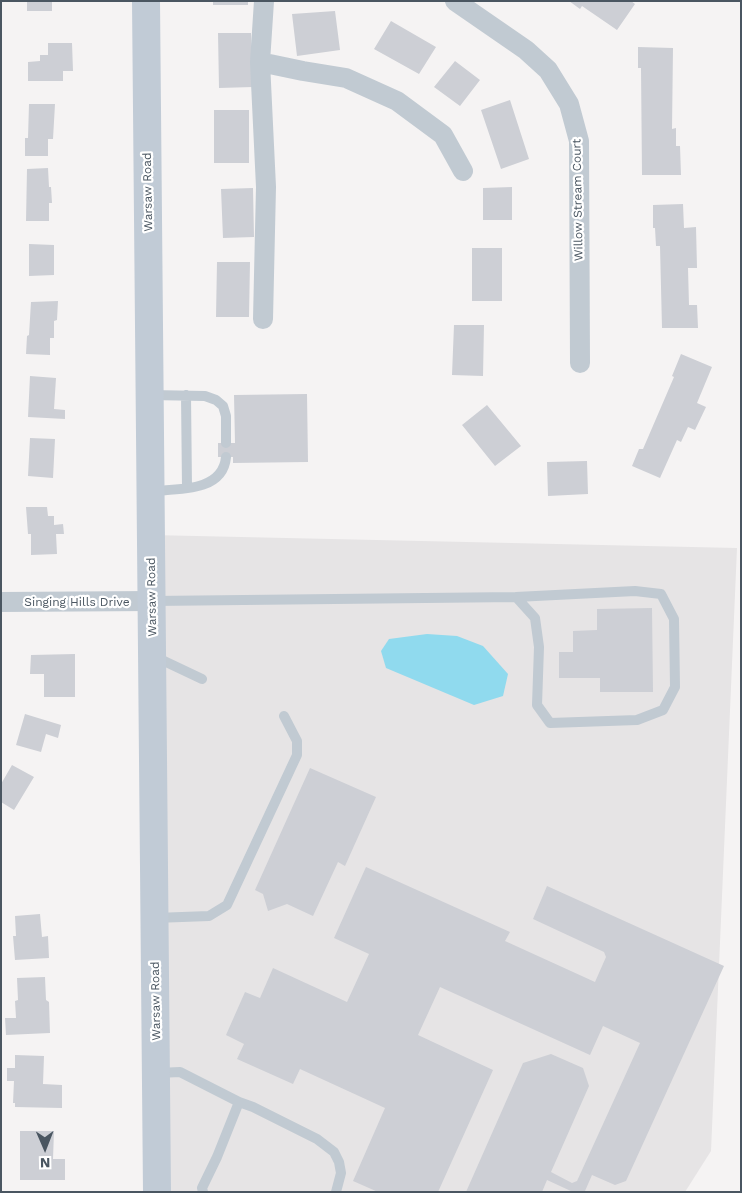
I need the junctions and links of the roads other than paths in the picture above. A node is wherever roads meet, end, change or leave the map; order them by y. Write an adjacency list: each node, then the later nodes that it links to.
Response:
1 (146, 1): 8 (street, Warsaw Road)
2 (264, 1): 4 (street)
3 (455, 1): 7 (street, Willow Stream Court)
4 (260, 62): 5 (street); 6 (street)
5 (463, 171)
6 (263, 319)
7 (580, 363)
8 (150, 395): 9 (lane); 13 (street, Warsaw Road)
9 (186, 395): 10 (lane); 12 (lane)
10 (226, 443)
11 (226, 457): 12 (lane)
12 (187, 488): 13 (lane)
13 (151, 491): 15 (street, Warsaw Road)
14 (516, 597): 14 (lane); 15 (lane)
15 (152, 601): 16 (street, Singing Hills Drive); 17 (street, Warsaw Road)
16 (1, 602)
17 (152, 660): 18 (lane); 20 (street, Warsaw Road)
18 (202, 679)
19 (284, 716): 20 (lane)
20 (155, 918): 21 (street, Warsaw Road)
21 (157, 1073): 22 (lane); 23 (street, Warsaw Road)
22 (239, 1102): 24 (lane); 25 (lane)
23 (158, 1192)
24 (203, 1192)
25 (336, 1192)

